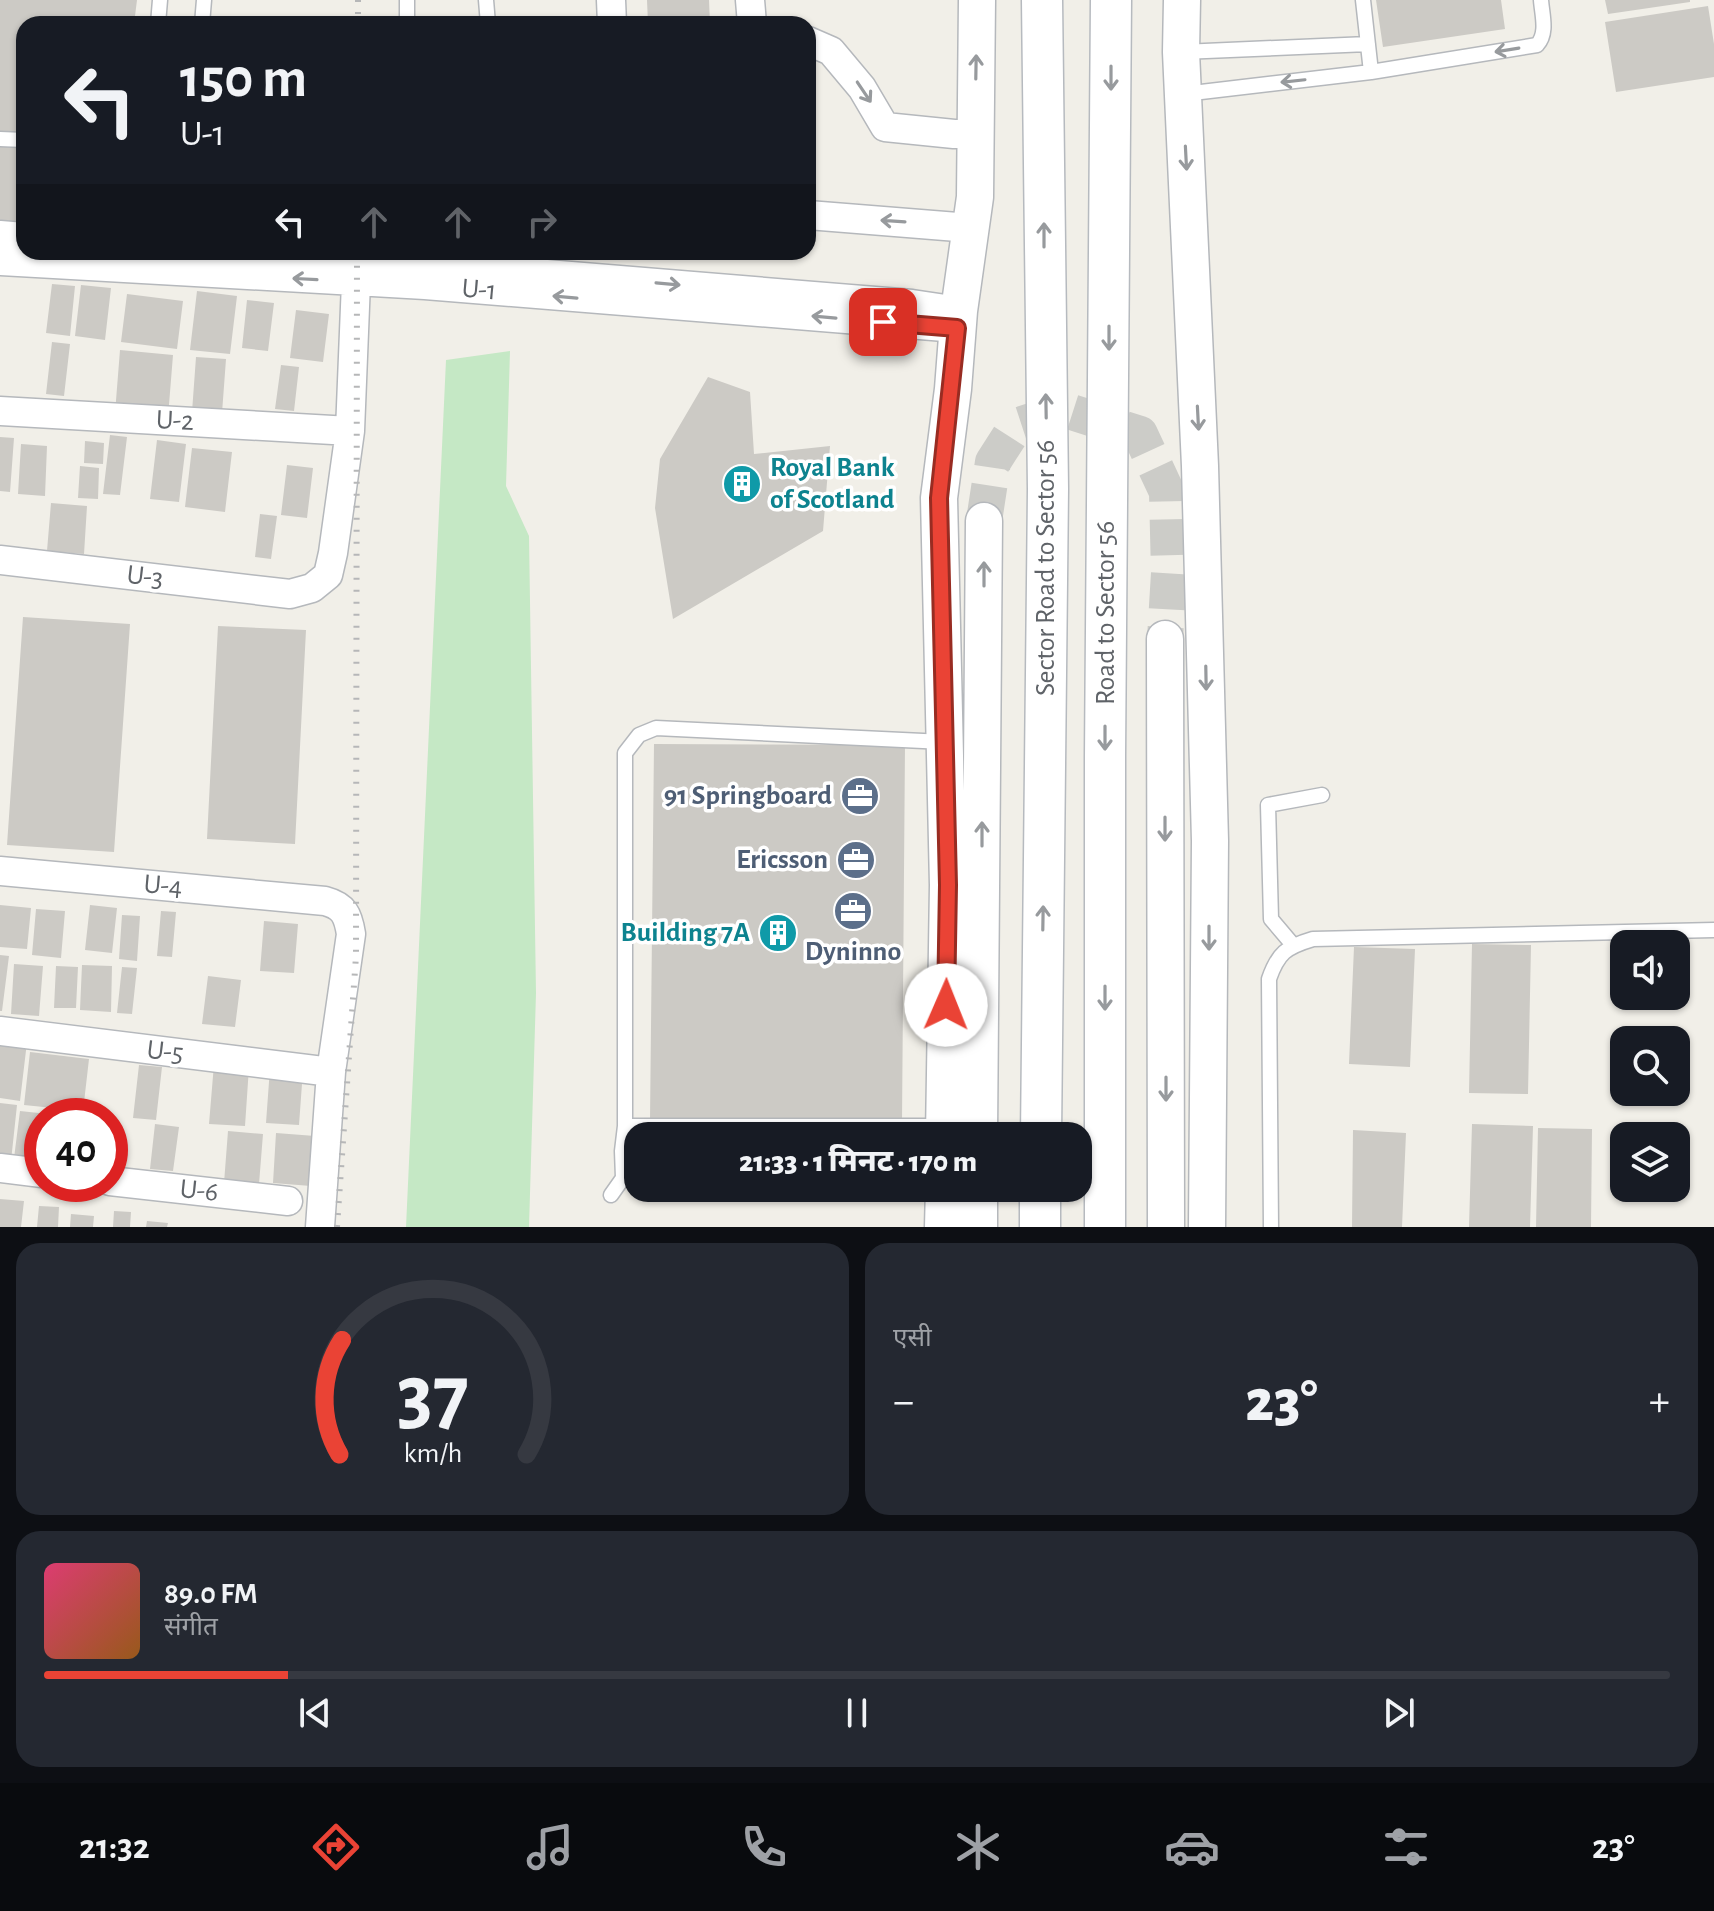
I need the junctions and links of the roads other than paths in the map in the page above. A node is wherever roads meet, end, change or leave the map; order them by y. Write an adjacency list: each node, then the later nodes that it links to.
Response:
1 (977, 0): 12 (street, one-way to 1)
2 (1042, 0): 34 (main road, Sector Road to Sector 56, one-way to 2)
3 (1111, 0): 50 (main road, Road to Sector 56, one-way to 50)
4 (1182, 0): 9 (street)
5 (1363, 0): 8 (lane)
6 (1541, 0): 10 (lane, one-way to 10)
7 (816, 44): 12 (street, one-way to 12)
8 (1368, 44): 9 (lane); 10 (lane)
9 (1181, 52): 11 (street)
10 (1371, 72): 11 (lane, one-way to 11)
11 (1183, 94): 52 (street, one-way to 52)
12 (976, 134): 14 (street)
13 (816, 216): 14 (street, one-way to 13)
14 (970, 228): 18 (street)
15 (445, 260): 18 (street, one-way to 18)
16 (0, 261): 17 (street, U-1, one-way to 16)
17 (356, 282): 18 (street, U-1, one-way to 17); 20 (street)
18 (958, 320): 24 (street)
19 (0, 411): 20 (street, U-2)
20 (350, 431): 22 (street, U-3)
21 (984, 521): 33 (street, one-way to 21)
22 (0, 560)
23 (1165, 639): 51 (street, one-way to 51)
24 (944, 742): 31 (lane); 32 (street)
25 (1322, 795): 28 (lane)
26 (0, 871): 30 (street, U-4)
27 (1714, 930): 28 (lane)
28 (1293, 945): 53 (lane)
29 (0, 1031): 30 (street, U-5)
30 (331, 1072): 46 (street)
31 (625, 1122)
32 (944, 1122)
33 (979, 1122)
34 (1041, 1122)
35 (624, 1134): 36 (lane)
36 (624, 1157)
37 (0, 1168): 38 (street)
38 (24, 1171)
39 (128, 1183): 42 (street, U-6)
40 (624, 1184): 41 (lane)
41 (611, 1195)
42 (288, 1201)
43 (944, 1202): 47 (street)
44 (979, 1202): 48 (street)
45 (1040, 1202): 49 (main road)
46 (320, 1227)
47 (943, 1227)
48 (979, 1227)
49 (1040, 1227)
50 (1105, 1227)
51 (1166, 1227)
52 (1207, 1227)
53 (1271, 1227)

